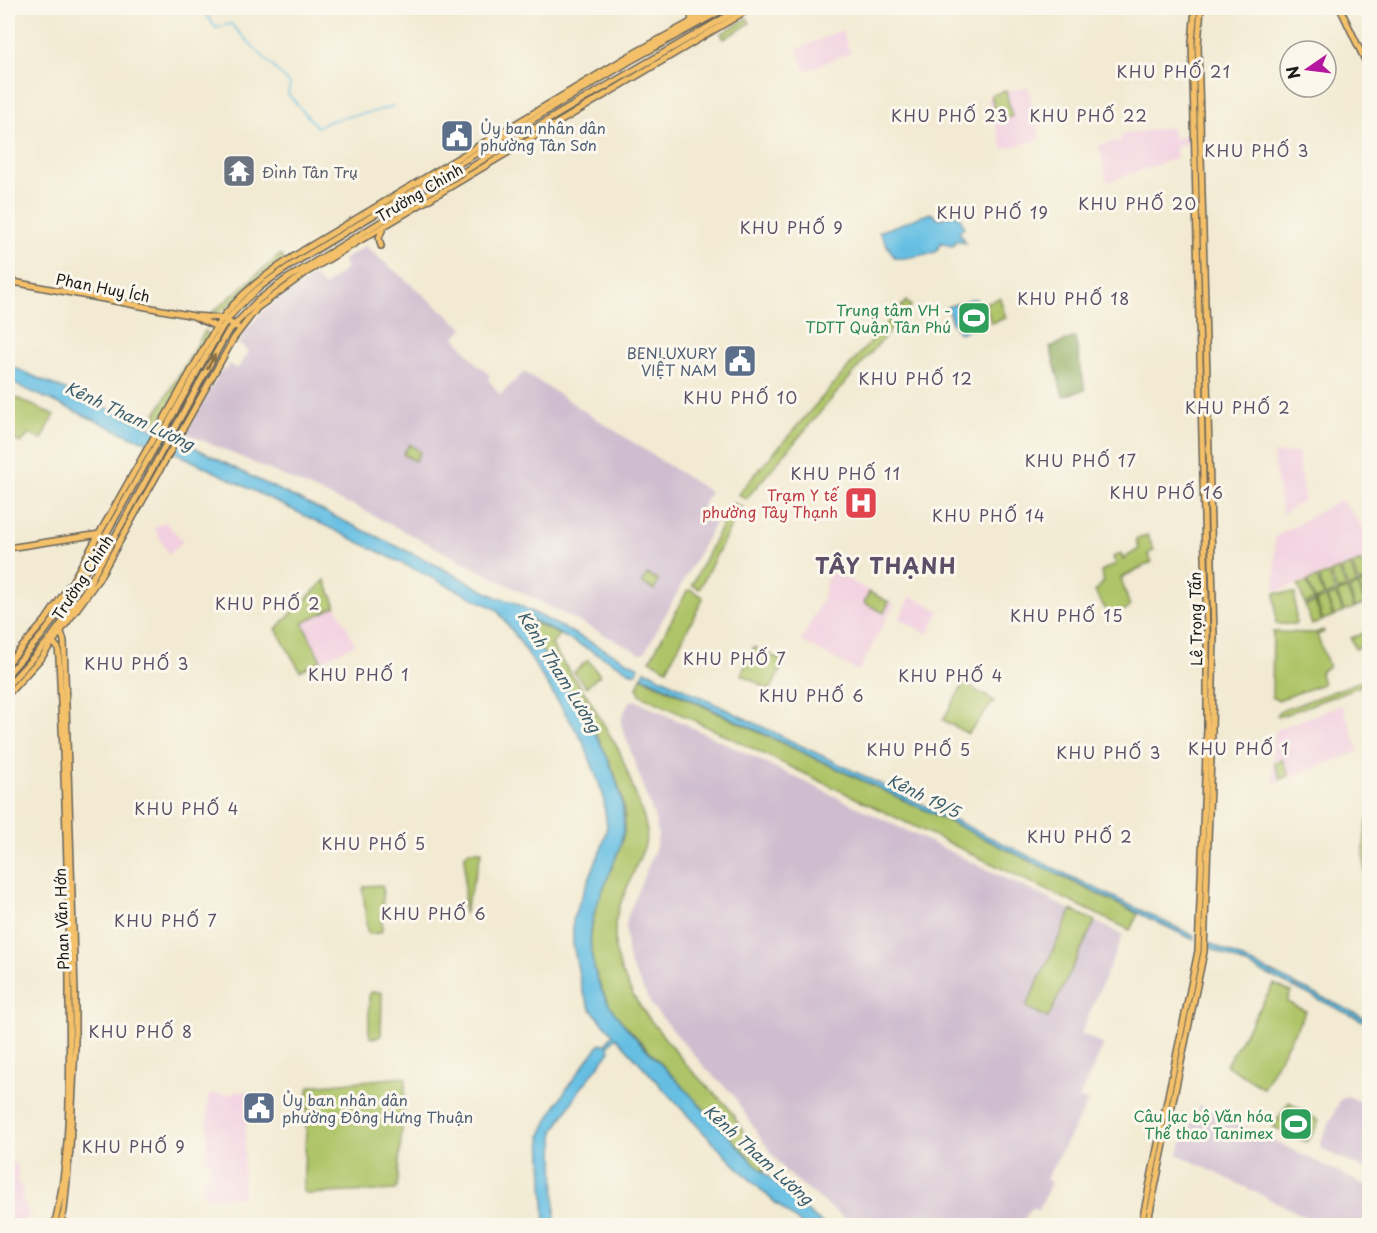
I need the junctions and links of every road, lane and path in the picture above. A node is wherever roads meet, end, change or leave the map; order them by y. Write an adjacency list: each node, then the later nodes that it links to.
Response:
1 (692, 8): 10 (main road)
2 (714, 8): 9 (main road, Trường Chinh)
3 (726, 8): 9 (main road, Trường Chinh)
4 (741, 8): 9 (main road, Trường Chinh)
5 (751, 8): 9 (main road, Trường Chinh)
6 (1195, 8): 48 (main road, Lê Trọng Tấn)
7 (1201, 8): 48 (main road, Lê Trọng Tấn)
8 (1341, 8): 11 (main road)
9 (712, 20): 10 (main road, Trường Chinh); 13 (main road, Trường Chinh)
10 (691, 25): 12 (main road, Trường Chinh)
11 (1370, 71)
12 (448, 168): 13 (main road); 15 (main road, Trường Chinh)
13 (454, 181): 14 (main road, Trường Chinh); 17 (main road, Trường Chinh)
14 (390, 216): 17 (main road); 18 (main road, Trường Chinh)
15 (362, 219): 16 (main road, Trường Chinh); 18 (main road)
16 (353, 225): 19 (main road); 23 (main road, Trường Chinh)
17 (383, 228): 18 (main road, Trường Chinh); 20 (main road)
18 (369, 232): 19 (main road, Trường Chinh)
19 (363, 236): 25 (main road, Trường Chinh)
20 (381, 246)
21 (8, 281): 22 (main road, Phan Huy Ích)
22 (194, 316): 23 (main road); 24 (main road)
23 (224, 319): 25 (main road); 26 (main road, Trường Chinh)
24 (205, 321): 26 (main road); 28 (main road)
25 (237, 327): 27 (main road, Trường Chinh); 29 (main road, Trường Chinh)
26 (218, 328): 27 (main road); 28 (main road, Trường Chinh); 30 (main road, Trường Chinh)
27 (227, 333): 29 (main road); 32 (main road, Trường Chinh, one-way to 27)
28 (210, 337): 30 (main road); 31 (main road, Trường Chinh)
29 (234, 338): 32 (main road, Trường Chinh)
30 (209, 351): 31 (main road, Trường Chinh)
31 (185, 388): 33 (main road, Trường Chinh)
32 (197, 395): 40 (main road, Trường Chinh)
33 (149, 455): 34 (main road, Trường Chinh); 35 (main road, Trường Chinh)
34 (108, 533): 35 (main road); 39 (main road, Trường Chinh)
35 (100, 534): 36 (main road); 38 (main road, Trường Chinh)
36 (85, 537): 37 (main road); 38 (main road)
37 (8, 548)
38 (93, 548): 39 (main road, Trường Chinh)
39 (50, 620): 40 (main road); 41 (main road, Trường Chinh)
40 (60, 629): 42 (main road, Trường Chinh); 47 (main road, Phan Văn Hớn)
41 (41, 632): 42 (main road); 43 (main road, Trường Chinh); 44 (main road, Trường Chinh)
42 (51, 640): 45 (main road, Trường Chinh); 46 (main road, Trường Chinh); 47 (main road, Phan Văn Hớn)
43 (8, 663)
44 (8, 674)
45 (8, 685)
46 (8, 694)
47 (65, 741): 51 (main road, Phan Văn Hớn); 52 (main road, Phan Văn Hớn)
48 (1206, 836): 49 (main road, Lê Trọng Tấn); 49 (main road, Lê Trọng Tấn)
49 (1201, 946): 50 (main road, Lê Trọng Tấn)
50 (1174, 1085): 53 (main road, Lê Trọng Tấn); 54 (main road, Lê Trọng Tấn)
51 (54, 1226)
52 (60, 1226)
53 (1141, 1226)
54 (1147, 1226)

